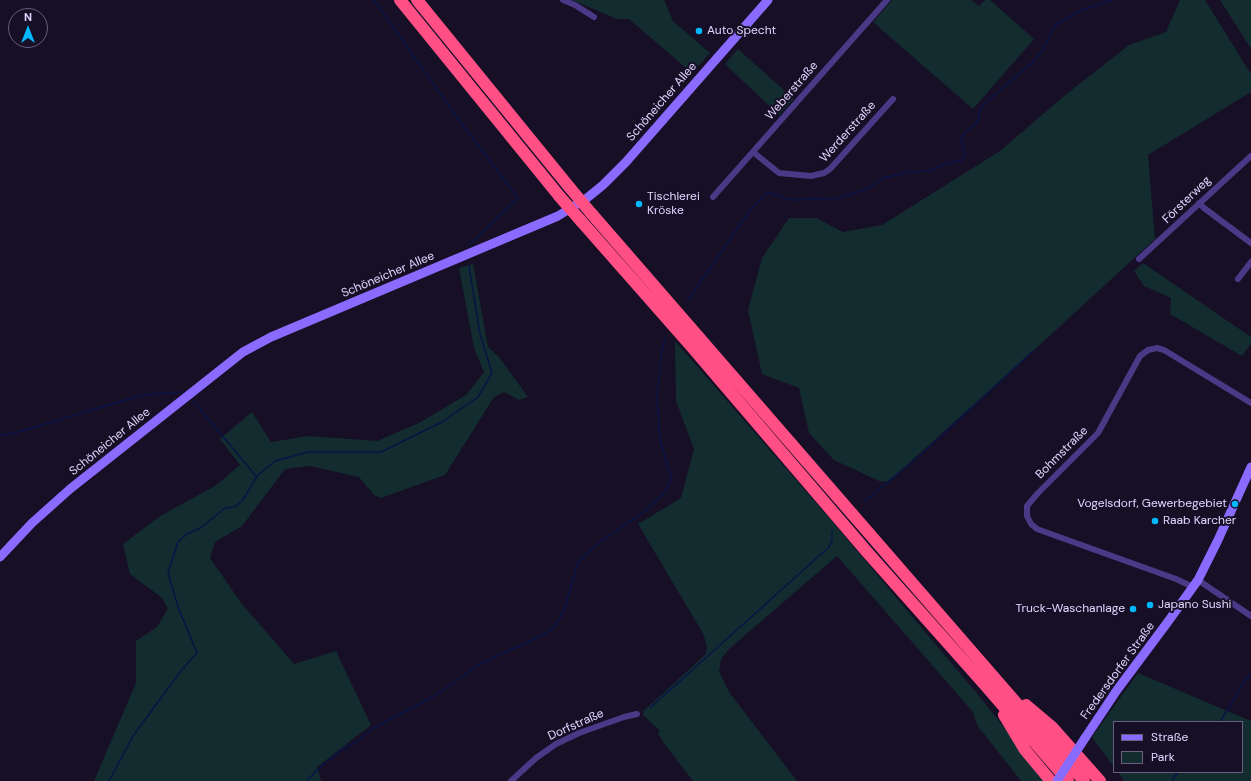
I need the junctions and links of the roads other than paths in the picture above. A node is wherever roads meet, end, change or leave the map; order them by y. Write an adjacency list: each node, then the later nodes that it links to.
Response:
1 (400, 0): 21 (highway, bridge)
2 (417, 0): 21 (highway, bridge)
3 (563, 0): 6 (street)
4 (768, 0): 18 (street, Schöneicher Allee)
5 (886, 0): 8 (street, Weberstraße)
6 (594, 16)
7 (893, 99): 8 (street, Werderstraße)
8 (753, 152): 10 (street, Weberstraße)
9 (1251, 156): 11 (street, Försterweg)
10 (713, 197)
11 (1199, 203): 12 (street); 13 (street, Försterweg)
12 (1251, 243)
13 (1139, 259)
14 (1251, 262): 15 (street)
15 (1238, 279)
16 (1251, 403): 19 (street, Bohmstraße)
17 (1251, 467): 19 (street, Fredersdorfer Straße)
18 (0, 558)
19 (1195, 584): 20 (street, Bohmstraße); 25 (street, Fredersdorfer Straße, bridge)
20 (1251, 616)
21 (989, 681): 24 (highway); 26 (highway); 27 (highway); 28 (highway)
22 (638, 714): 23 (street, Dorfstraße)
23 (511, 781)
24 (1051, 781)
25 (1056, 781)
26 (1068, 781)
27 (1084, 781)
28 (1100, 781)

